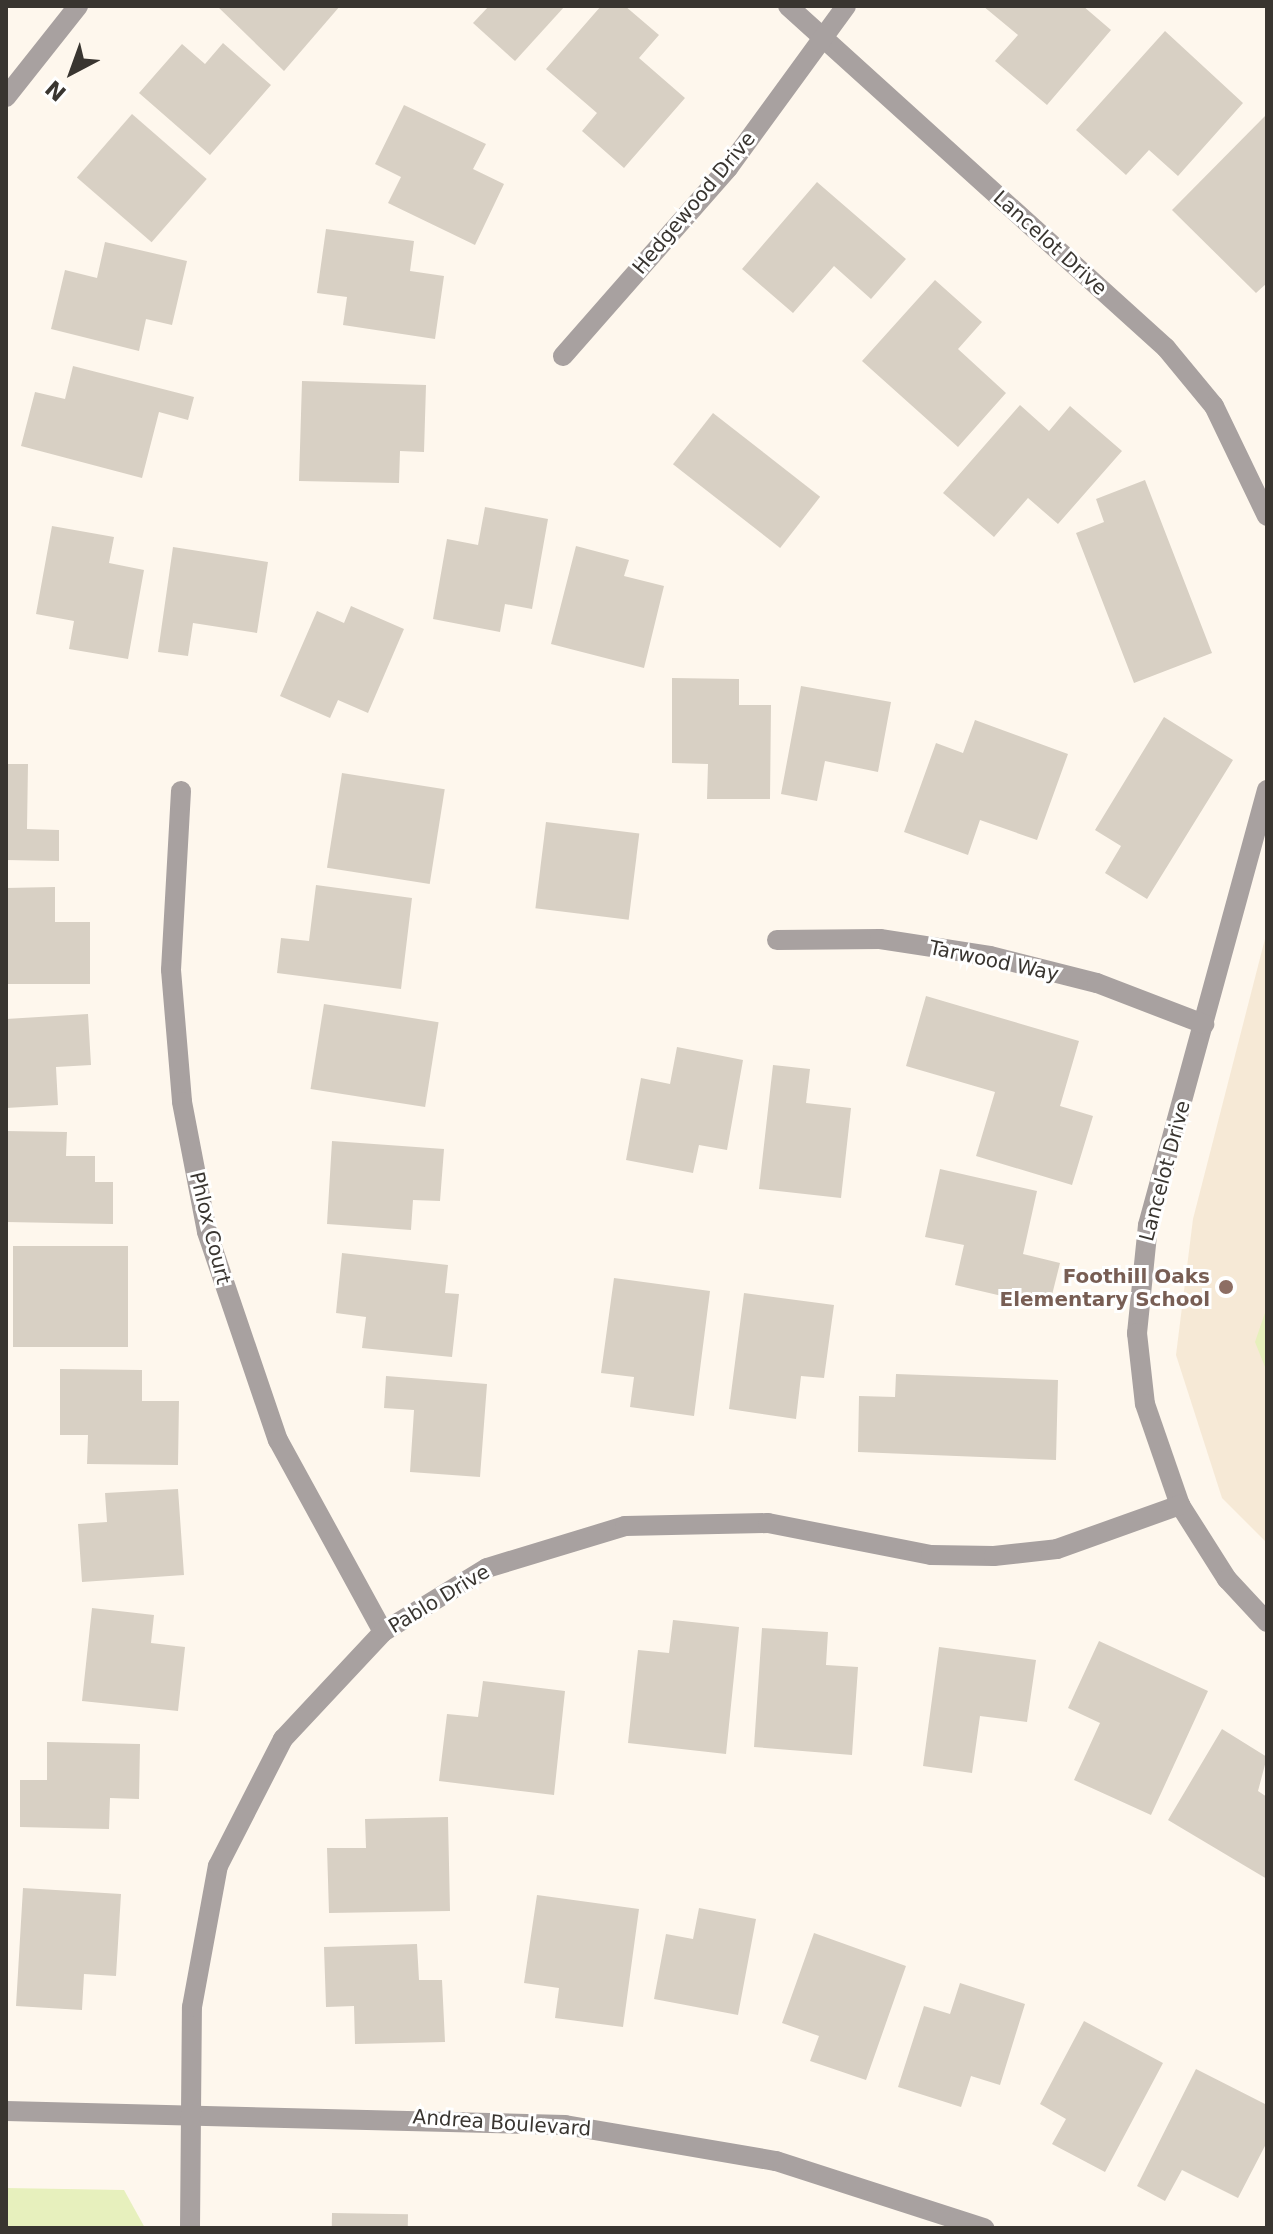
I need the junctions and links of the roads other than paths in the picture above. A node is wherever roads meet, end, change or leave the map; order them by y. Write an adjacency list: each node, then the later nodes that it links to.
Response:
1 (78, 6): 5 (street)
2 (788, 6): 4 (street, Lancelot Drive)
3 (846, 6): 4 (street, Hedgewood Drive)
4 (821, 36): 6 (street, Hedgewood Drive); 7 (street, Lancelot Drive)
5 (6, 97)
6 (563, 356)
7 (1267, 516)
8 (1267, 790): 11 (street, Lancelot Drive)
9 (181, 791): 14 (street, Phlox Court)
10 (777, 940): 11 (street, Tarwood Way)
11 (1204, 1024): 12 (street, Lancelot Drive)
12 (1180, 1505): 13 (street, Lancelot Drive); 14 (street, Pablo Drive)
13 (1267, 1622)
14 (383, 1632): 16 (street, Pablo Drive)
15 (6, 2111): 16 (street, Andrea Boulevard)
16 (190, 2113): 17 (street, Pablo Drive); 18 (street, Andrea Boulevard)
17 (190, 2228)
18 (984, 2228)

